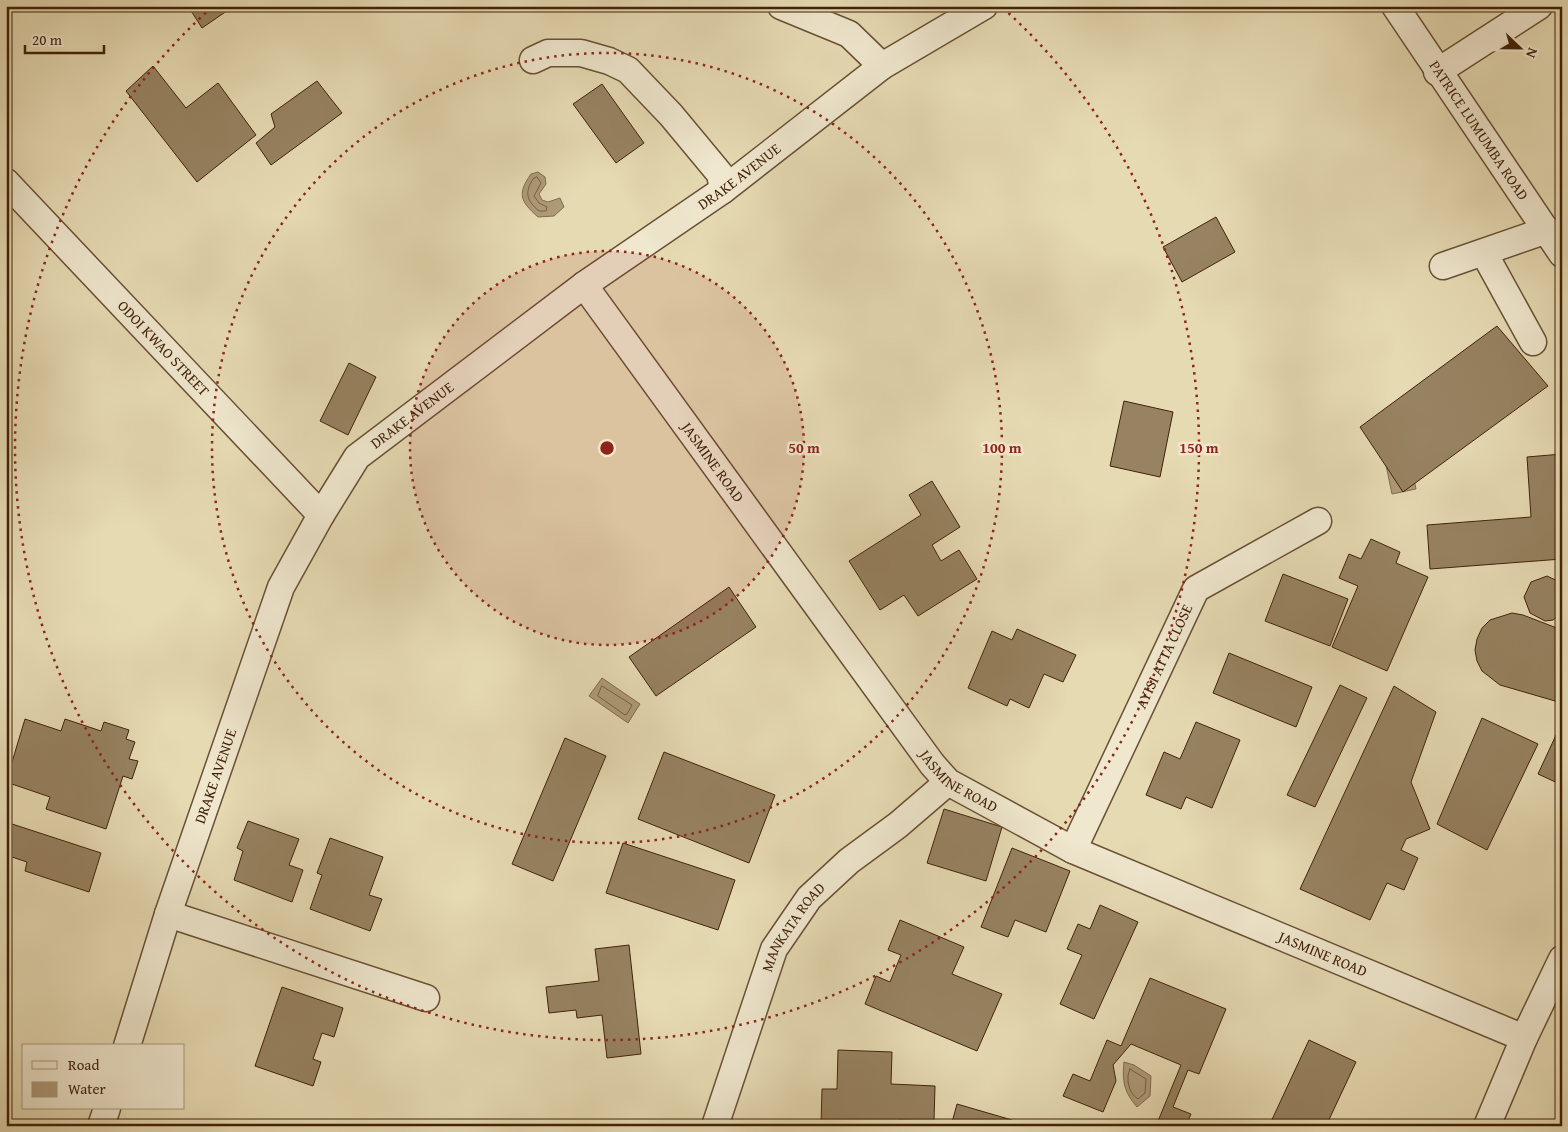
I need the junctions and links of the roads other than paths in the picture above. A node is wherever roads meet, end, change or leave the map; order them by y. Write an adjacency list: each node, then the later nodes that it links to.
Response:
1 (781, 6): 6 (street)
2 (984, 6): 6 (street, DRAKE AVENUE)
3 (1394, 6): 7 (street, PATRICE LUMUMBA ROAD)
4 (1539, 6): 7 (street)
5 (532, 60): 9 (street)
6 (882, 66): 9 (street, DRAKE AVENUE)
7 (1437, 72): 10 (street, PATRICE LUMUMBA ROAD)
8 (6, 182): 16 (street, ODOI KWAO STREET)
9 (723, 190): 14 (street, DRAKE AVENUE)
10 (1548, 230): 11 (street); 12 (street, PATRICE LUMUMBA ROAD)
11 (1484, 253): 13 (street); 15 (street)
12 (1562, 254)
13 (1443, 266)
14 (584, 285): 16 (street, DRAKE AVENUE); 18 (street, JASMINE ROAD)
15 (1533, 342)
16 (321, 516): 20 (street, DRAKE AVENUE)
17 (1318, 521): 19 (street, AYISI ATTA CLOSE)
18 (948, 782): 19 (street, JASMINE ROAD); 27 (street, MANKATA ROAD)
19 (1073, 850): 23 (street, JASMINE ROAD)
20 (168, 914): 22 (street); 24 (street, DRAKE AVENUE)
21 (1562, 959): 23 (street)
22 (426, 998)
23 (1524, 1038): 28 (street)
24 (127, 1044)
25 (106, 1110): 26 (street)
26 (101, 1126)
27 (715, 1126)
28 (1487, 1126)

